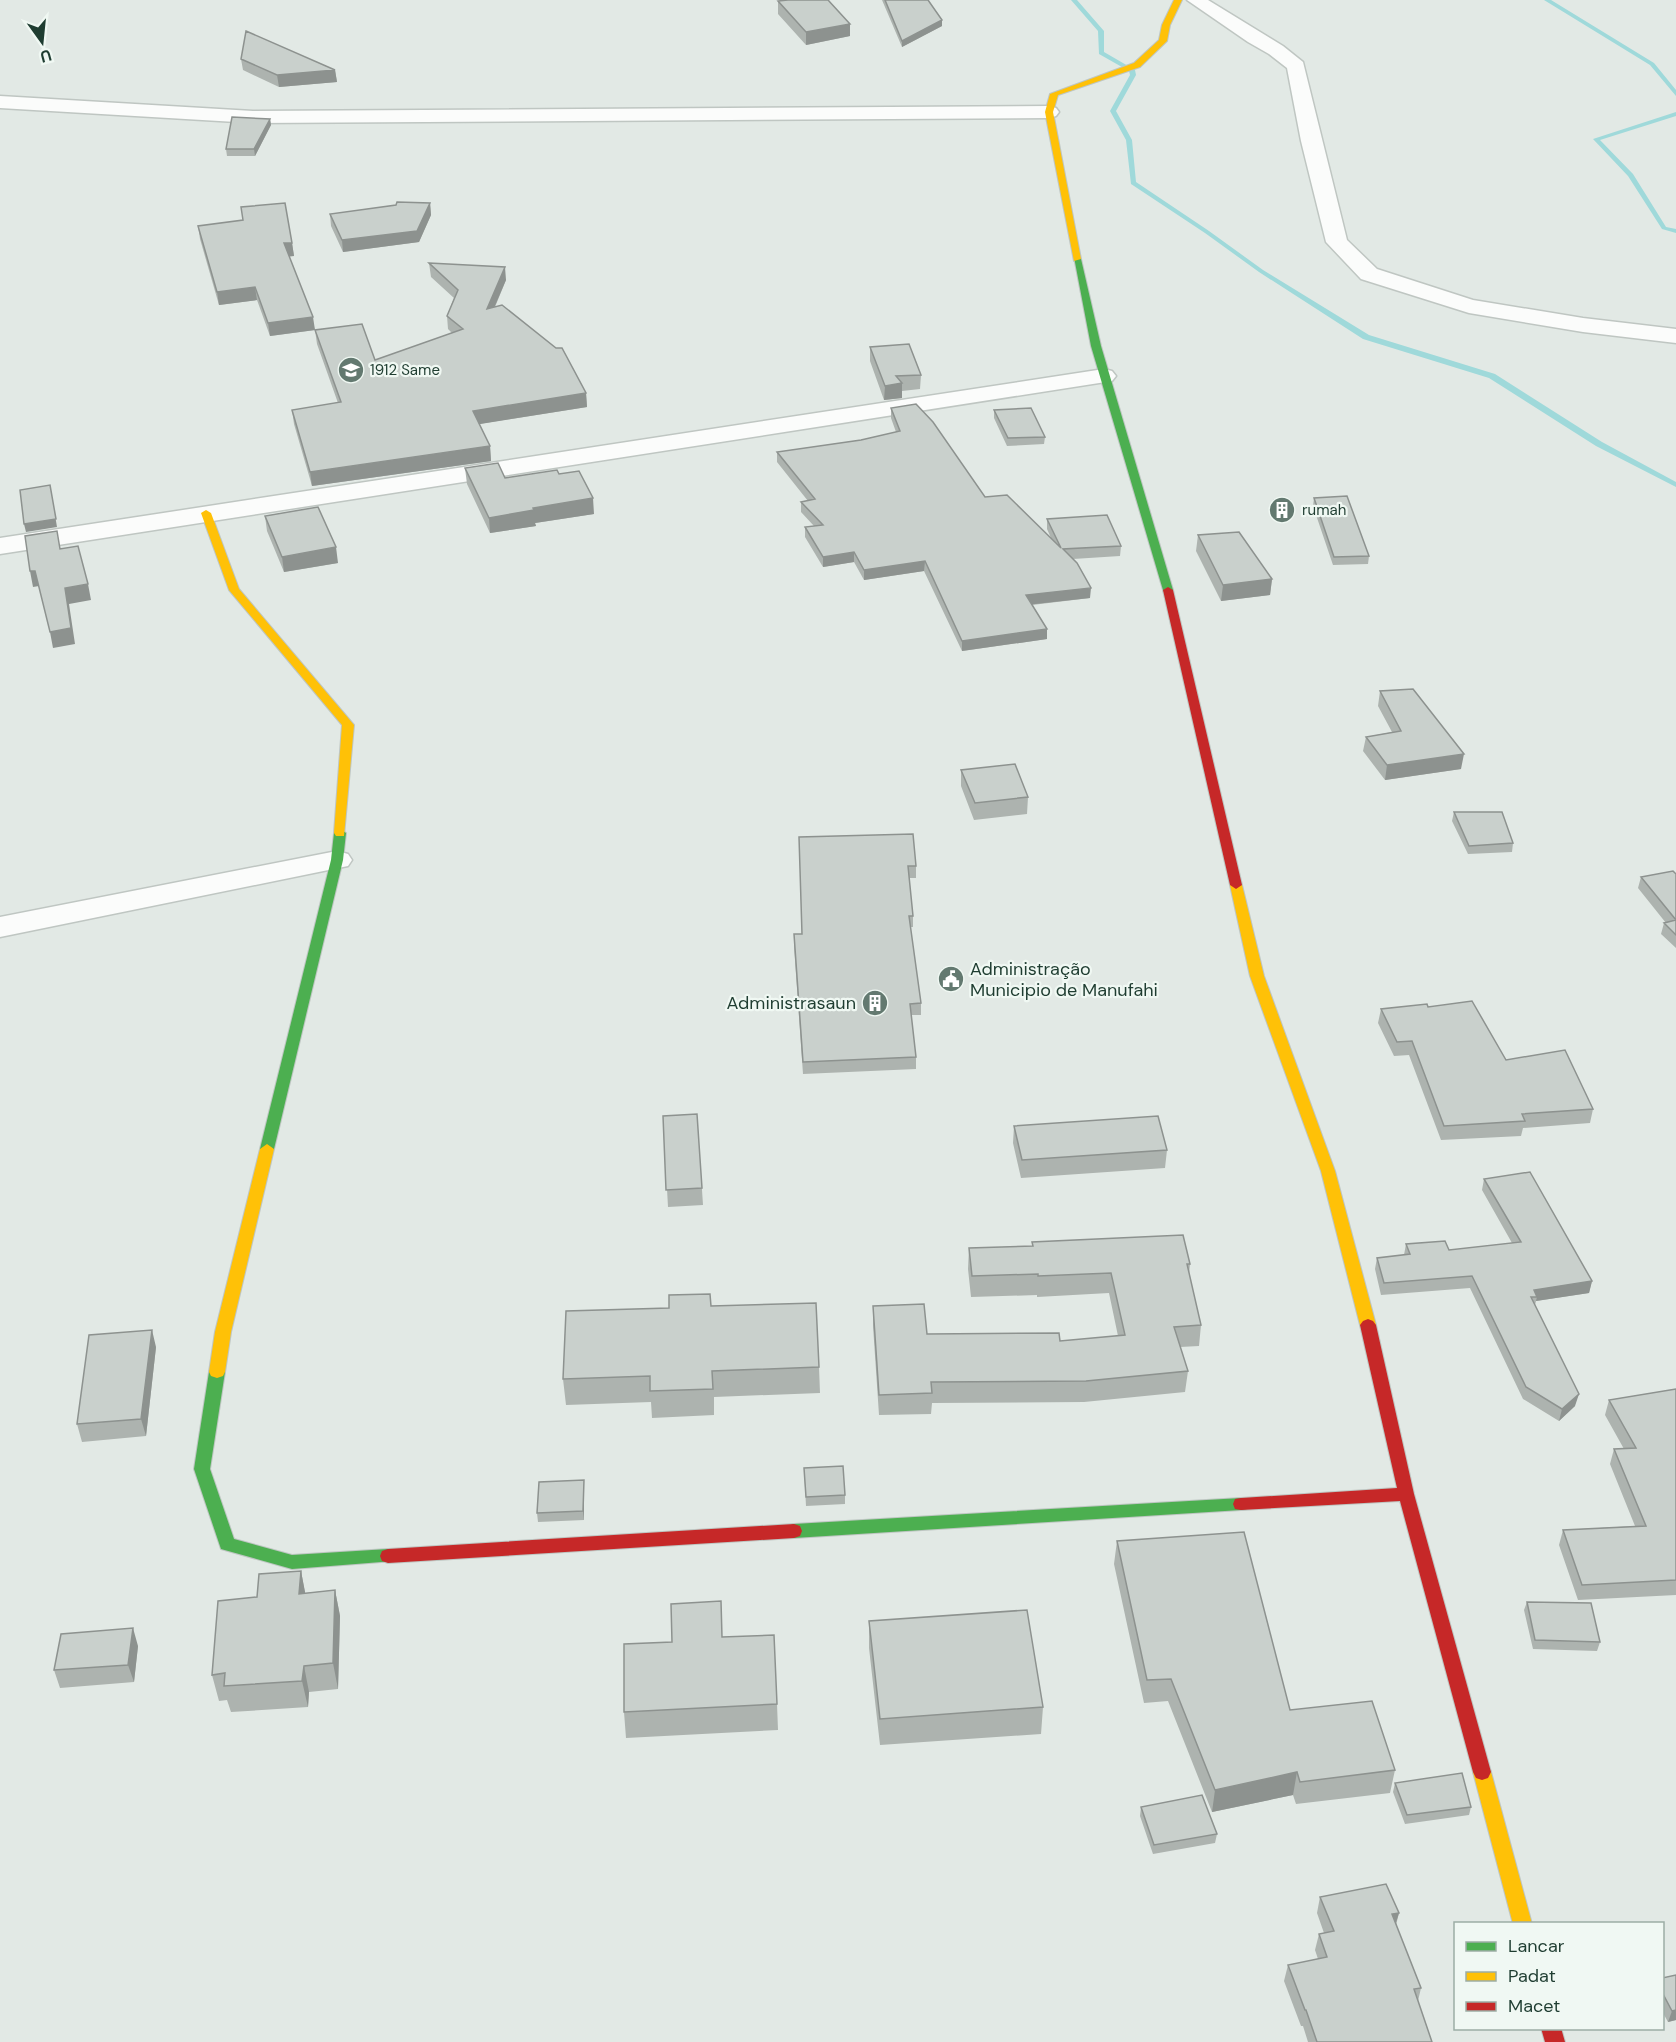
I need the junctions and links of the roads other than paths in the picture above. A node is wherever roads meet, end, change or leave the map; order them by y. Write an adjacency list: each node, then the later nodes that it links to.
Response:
1 (1178, 0): 4 (main road)
2 (1196, 0): 5 (street)
3 (0, 102): 4 (street)
4 (1049, 112): 6 (main road)
5 (1676, 336)
6 (1104, 376): 7 (street); 11 (main road)
7 (206, 513): 8 (street); 9 (main road)
8 (0, 546)
9 (337, 860): 10 (street); 11 (main road)
10 (0, 927)
11 (1406, 1494): 12 (main road)
12 (1523, 1922)

